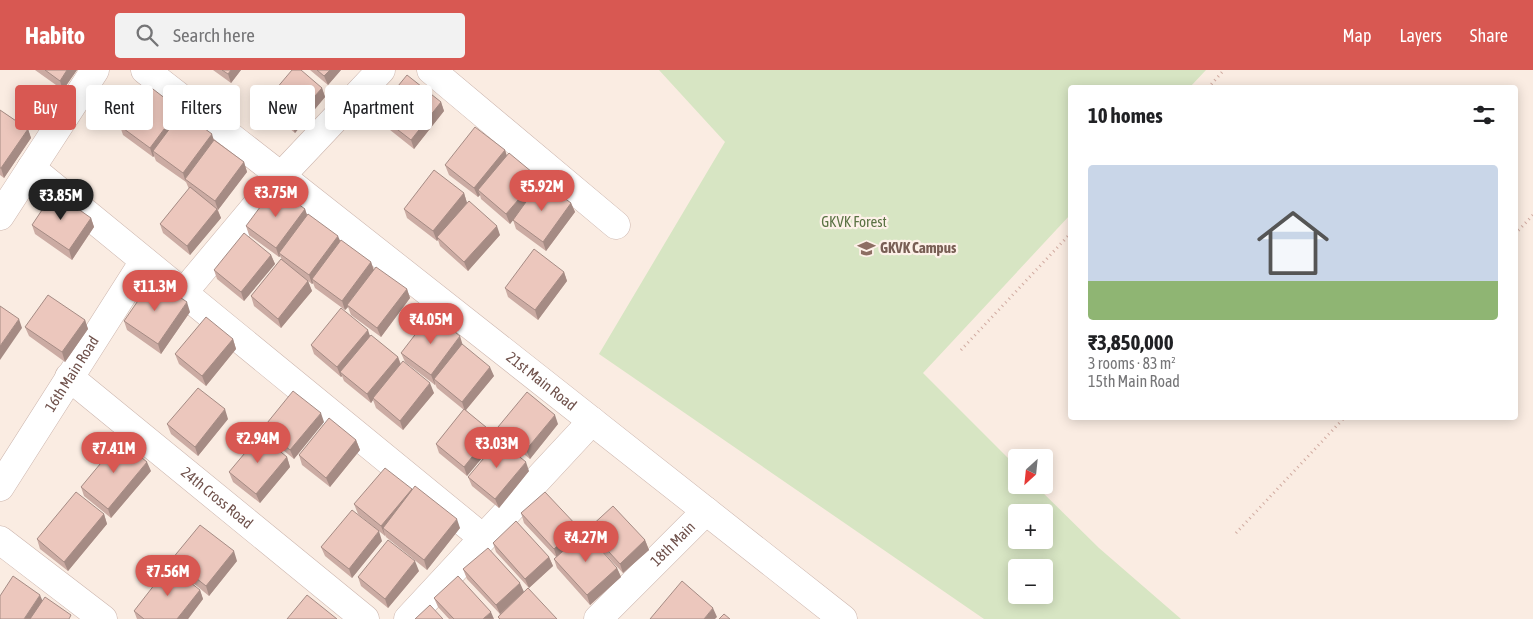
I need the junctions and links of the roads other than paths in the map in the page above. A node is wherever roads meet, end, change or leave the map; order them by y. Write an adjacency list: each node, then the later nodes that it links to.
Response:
1 (95, 70): 5 (street)
2 (145, 70): 6 (street, 21st Main Road)
3 (380, 70): 6 (street)
4 (431, 70): 8 (street)
5 (31, 168): 7 (street); 9 (street)
6 (281, 176): 10 (street); 12 (street, 21st Main Road)
7 (0, 216)
8 (616, 225)
9 (144, 261): 10 (street); 11 (street, 16th Main Road)
10 (183, 293): 15 (street)
11 (70, 377): 13 (street, 16th Main Road); 19 (street, 24th Cross Road)
12 (592, 421): 14 (street, 21st Main Road); 15 (street)
13 (0, 487)
14 (706, 511): 17 (street, 18th Main); 21 (street, 21st Main Road)
15 (483, 538): 20 (street)
16 (0, 540): 18 (street)
17 (602, 618)
18 (103, 619)
19 (365, 619)
20 (408, 619)
21 (843, 619)

